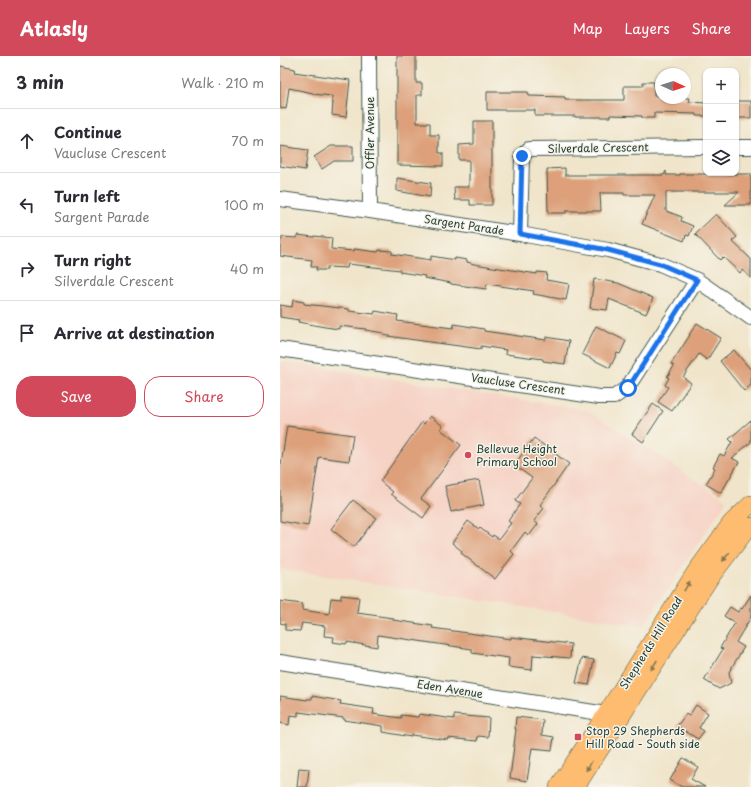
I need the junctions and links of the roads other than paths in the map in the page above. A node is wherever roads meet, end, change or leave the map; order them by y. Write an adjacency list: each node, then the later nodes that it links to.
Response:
1 (369, 56): 6 (street, Offler Avenue)
2 (703, 147): 7 (street, Silverdale Crescent)
3 (739, 147): 4 (street)
4 (751, 147)
5 (280, 199): 6 (street, Sargent Parade)
6 (370, 211): 7 (street, Sargent Parade)
7 (520, 234): 8 (street, Sargent Parade)
8 (697, 280): 9 (street, Sargent Parade); 10 (street, Vaucluse Crescent)
9 (751, 318)
10 (280, 349)
11 (751, 504): 14 (main road, Shepherds Hill Road, one-way to 11)
12 (751, 526): 14 (main road, Shepherds Hill Road, one-way to 14)
13 (280, 662): 14 (street, Eden Avenue)
14 (612, 718): 15 (main road, Shepherds Hill Road); 16 (main road, Shepherds Hill Road, one-way to 16)
15 (558, 787)
16 (576, 787)

